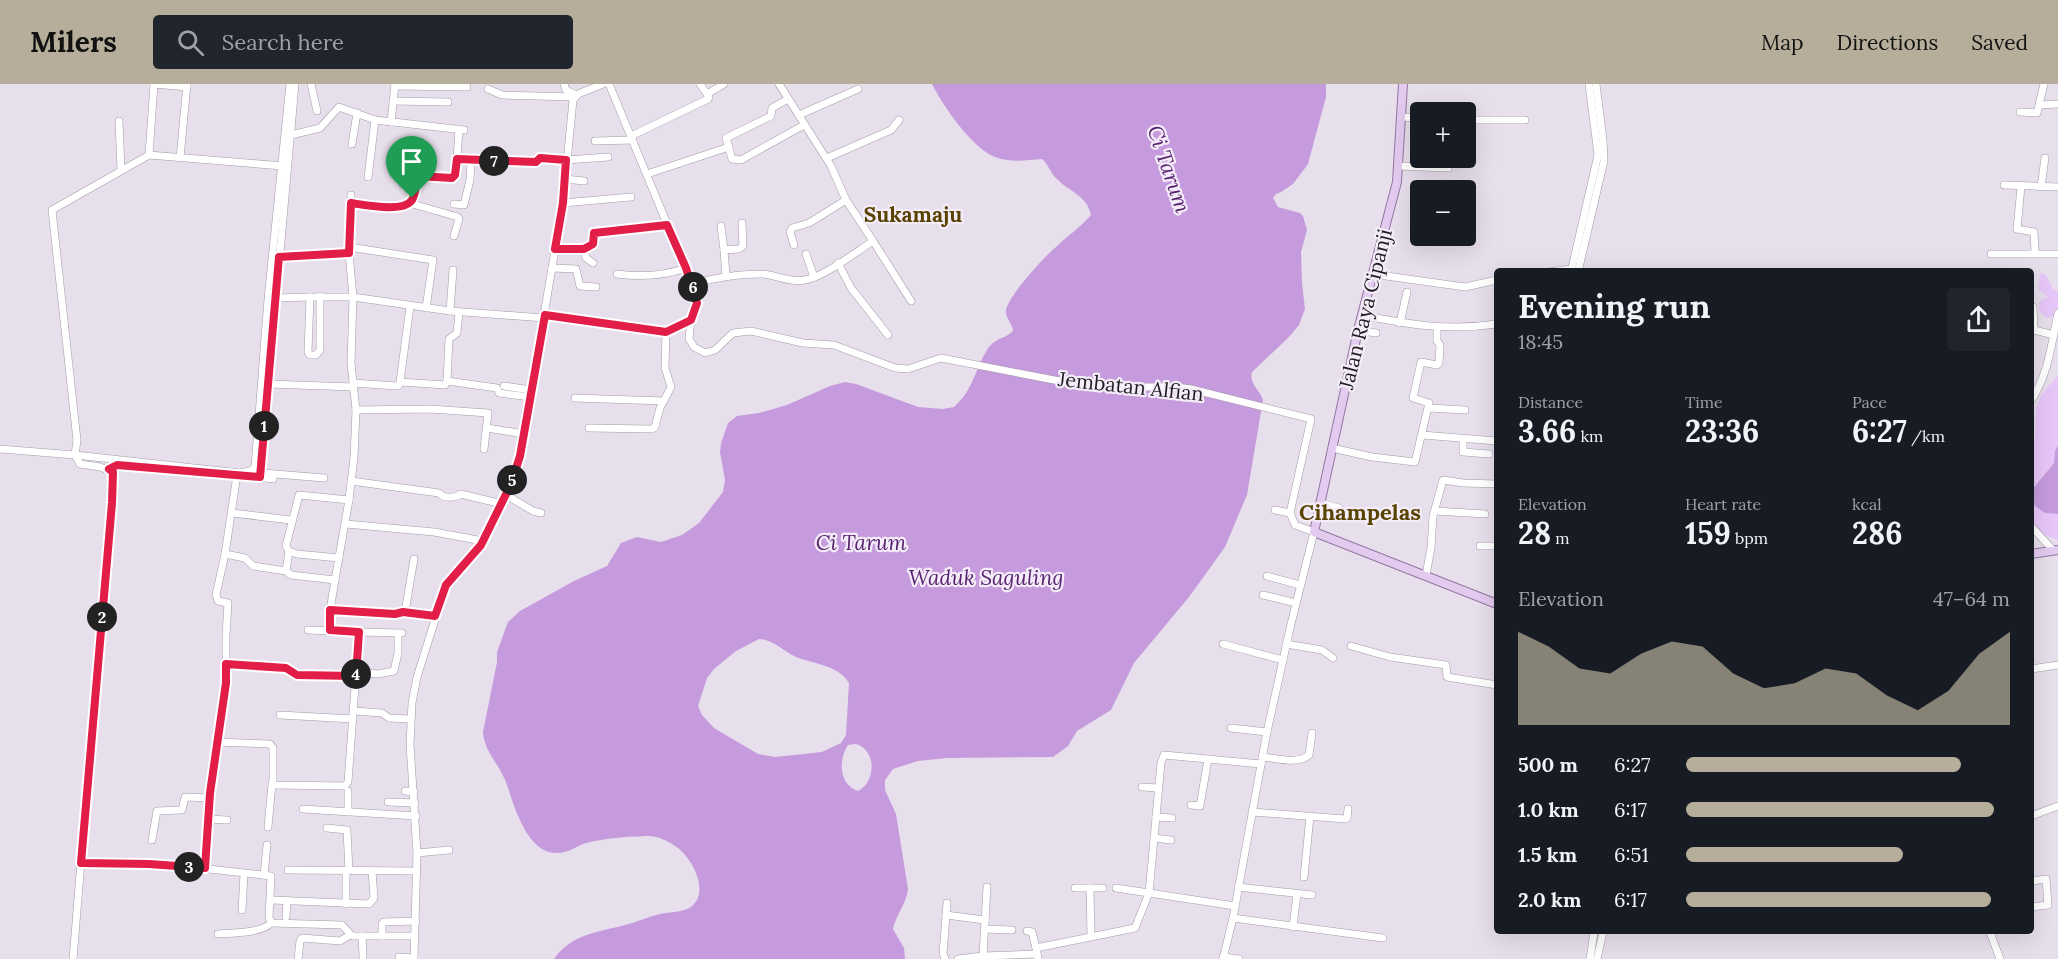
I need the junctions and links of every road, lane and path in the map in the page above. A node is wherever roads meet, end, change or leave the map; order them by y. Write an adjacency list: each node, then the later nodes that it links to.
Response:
1 (154, 84): 15 (street); 45 (street)
2 (310, 84): 13 (street); 27 (street)
3 (564, 84): 21 (street)
4 (603, 84): 21 (street)
5 (609, 84): 41 (street)
6 (700, 84): 20 (street)
7 (724, 84): 20 (street)
8 (779, 84): 22 (street)
9 (1403, 84): 31 (main road, Jalan Raya Cipanji)
10 (1589, 84): 93 (street)
11 (1596, 84): 94 (street)
12 (2044, 84): 26 (street)
13 (294, 85): 40 (street); 54 (street)
14 (395, 85): 16 (street); 23 (street)
15 (187, 86): 47 (street)
16 (455, 86): 17 (street)
17 (467, 87)
18 (488, 89): 21 (street)
19 (858, 89): 30 (street)
20 (707, 94): 41 (street)
21 (575, 96): 52 (street)
22 (788, 99): 30 (street); 44 (street)
23 (393, 101): 24 (street); 38 (street)
24 (448, 102)
25 (2058, 104): 26 (street)
26 (2040, 105): 28 (street)
27 (317, 111)
28 (2020, 112)
29 (357, 113): 34 (street); 40 (street); 43 (street)
30 (799, 115): 39 (street)
31 (1401, 117): 32 (street); 55 (main road, Jalan Raya Cipanji)
32 (1410, 117)
33 (119, 120): 57 (street)
34 (375, 120): 38 (street); 60 (street)
35 (899, 120): 49 (street)
36 (1476, 120): 37 (street)
37 (1525, 120)
38 (392, 122): 51 (street)
39 (804, 124): 44 (street); 49 (street)
40 (291, 135): 88 (street)
41 (632, 138): 42 (street); 58 (street)
42 (594, 141)
43 (352, 144)
44 (729, 147): 58 (street)
45 (149, 155): 47 (street); 57 (street)
46 (608, 157): 52 (street)
47 (180, 158): 54 (street)
48 (400, 158): 59 (street)
49 (827, 158): 70 (street)
50 (2045, 158): 67 (street)
51 (457, 159): 53 (street); 61 (street)
52 (566, 160): 53 (street); 62 (street)
53 (471, 161): 73 (street)
54 (283, 166): 148 (street)
55 (1399, 166): 56 (street); 97 (main road, Jalan Raya Cipanji)
56 (1410, 166)
57 (122, 170): 148 (street)
58 (647, 174): 75 (street)
59 (406, 176): 61 (street); 64 (street)
60 (368, 177)
61 (417, 178): 71 (street)
62 (565, 179): 63 (street); 72 (street)
63 (584, 181)
64 (402, 184)
65 (2004, 186): 66 (street)
66 (2021, 187): 67 (street); 84 (street)
67 (2041, 187): 68 (street)
68 (2058, 187)
69 (631, 197): 72 (street)
70 (846, 200): 78 (street); 79 (street)
71 (409, 203): 77 (street); 82 (street)
72 (563, 203): 80 (street)
73 (454, 204)
74 (742, 223): 83 (street)
75 (667, 225): 81 (street); 92 (street)
76 (721, 226): 83 (street)
77 (454, 236)
78 (873, 241): 90 (street); 108 (street)
79 (795, 245)
80 (555, 249): 81 (street); 91 (street)
81 (584, 249): 89 (street)
82 (349, 250): 88 (street); 106 (street); 110 (street)
83 (724, 250): 98 (street)
84 (2035, 253): 86 (street); 87 (street)
85 (806, 254): 99 (street)
86 (1991, 254)
87 (2058, 254)
88 (279, 257): 107 (street)
89 (593, 263)
90 (838, 263): 99 (street); 125 (street)
91 (552, 268): 102 (street); 115 (street)
92 (686, 268): 96 (street); 101 (street)
93 (1575, 268)
94 (1575, 268)
95 (453, 270): 111 (street)
96 (617, 274)
97 (1372, 274): 100 (street); 114 (main road, Jalan Raya Cipanji)
98 (726, 276): 99 (street); 101 (street)
99 (814, 277)
100 (1494, 281)
101 (692, 284): 116 (street)
102 (596, 287)
103 (1407, 292): 117 (street)
104 (320, 296): 105 (street); 105 (street); 106 (street)
105 (310, 297): 107 (street)
106 (353, 297): 109 (street); 129 (street)
107 (277, 298): 128 (street)
108 (910, 301)
109 (410, 306): 110 (street); 127 (street)
110 (426, 308): 111 (street)
111 (450, 311): 112 (street)
112 (459, 312): 115 (street); 126 (street)
113 (2058, 313): 124 (street)
114 (1362, 315): 117 (street); 120 (main road, Jalan Raya Cipanji)
115 (544, 316): 122 (street); 131 (street)
116 (691, 320): 122 (street); 165 (street, Jembatan Alfian)
117 (1400, 323): 119 (street)
118 (1494, 324): 119 (street)
119 (1437, 328): 135 (street)
120 (1358, 330): 123 (street); 144 (main road, Jalan Raya Cipanji)
121 (2034, 330): 124 (street)
122 (666, 332): 134 (street)
123 (1376, 333)
124 (2054, 334): 132 (street)
125 (888, 335)
126 (447, 381): 127 (street); 131 (street)
127 (400, 382): 129 (street)
128 (268, 384): 129 (street); 151 (street)
129 (354, 385): 136 (street)
130 (504, 386): 131 (street)
131 (530, 394): 140 (street)
132 (2034, 396)
133 (575, 398): 134 (street)
134 (664, 401): 139 (street)
135 (1429, 408): 137 (street); 141 (street)
136 (356, 410): 138 (street); 154 (street)
137 (1465, 410)
138 (488, 428): 140 (street); 146 (street)
139 (589, 428)
140 (524, 434): 156 (street)
141 (1422, 435): 142 (street); 144 (street)
142 (1463, 439): 143 (street); 147 (street)
143 (1494, 441)
144 (1332, 448): 158 (main road, Jalan Raya Cipanji)
145 (0, 449): 148 (street)
146 (484, 449)
147 (1489, 454)
148 (75, 455): 149 (street)
149 (109, 469): 150 (street); 243 (street)
150 (237, 475): 151 (street); 163 (street)
151 (260, 475): 152 (street); 153 (street)
152 (324, 478)
153 (273, 479)
154 (351, 481): 157 (street); 159 (street)
155 (1494, 484): 162 (street)
156 (506, 495): 159 (street); 164 (street)
157 (349, 500): 167 (street); 168 (street)
158 (1320, 503): 160 (street); 170 (main road, Jalan Raya Cipanji)
159 (502, 504): 171 (street)
160 (1339, 508)
161 (1275, 510): 165 (street)
162 (1435, 511): 166 (street); 181 (street)
163 (232, 513): 167 (street); 176 (street)
164 (541, 513)
165 (1290, 513): 170 (street)
166 (1485, 514)
167 (291, 520): 175 (street)
168 (346, 524): 171 (street); 178 (street)
169 (2034, 529): 174 (street)
170 (1314, 532): 181 (main road); 184 (street)
171 (483, 542): 190 (street)
172 (1480, 546): 173 (street)
173 (1494, 546)
174 (2055, 550): 177 (main road)
175 (289, 551): 178 (street); 180 (street)
176 (225, 554): 180 (street); 199 (street)
177 (2034, 554)
178 (339, 558): 183 (street)
179 (414, 559): 189 (street)
180 (286, 571): 183 (street)
181 (1426, 575): 186 (main road)
182 (1267, 576): 184 (street)
183 (335, 580): 188 (street)
184 (1300, 585): 187 (street)
185 (1263, 595): 187 (street)
186 (1494, 602)
187 (1296, 603): 195 (street)
188 (330, 610): 189 (street); 192 (street)
189 (405, 612): 190 (street)
190 (435, 616): 206 (street)
191 (308, 630): 192 (street)
192 (330, 630): 193 (street)
193 (359, 632): 202 (street); 202 (street)
194 (1223, 644): 198 (street)
195 (1286, 644): 197 (street); 198 (street)
196 (1351, 646): 203 (street)
197 (1333, 658)
198 (1283, 660): 208 (street)
199 (226, 664): 202 (street); 210 (street)
200 (2058, 665): 201 (street)
201 (2034, 669)
202 (356, 674): 205 (street)
203 (1494, 684)
204 (280, 715): 205 (street)
205 (353, 715): 206 (street); 213 (street)
206 (410, 719): 218 (street)
207 (1231, 728): 208 (street)
208 (1267, 732): 212 (street)
209 (1312, 733): 212 (street)
210 (217, 742): 213 (street); 219 (street)
211 (1208, 759): 212 (street); 215 (street); 222 (street)
212 (1262, 760): 227 (street)
213 (272, 784): 235 (street)
214 (1142, 787): 215 (street)
215 (1158, 788): 231 (street)
216 (348, 791): 226 (street)
217 (405, 791): 218 (street)
218 (414, 792): 221 (street)
219 (210, 798): 233 (street); 238 (street)
220 (388, 802): 221 (street)
221 (415, 803): 229 (street)
222 (1191, 805)
223 (2058, 806): 228 (street)
224 (303, 809): 226 (street)
225 (1348, 809): 230 (street)
226 (348, 812): 229 (street)
227 (1252, 812): 230 (street); 254 (street)
228 (2034, 815)
229 (416, 816): 242 (street)
230 (1310, 816): 251 (street)
231 (1156, 817): 232 (street); 237 (street)
232 (1172, 818)
233 (208, 819): 234 (street); 244 (street)
234 (227, 820)
235 (268, 827)
236 (327, 828): 246 (street)
237 (1154, 838): 239 (street); 259 (street)
238 (152, 840)
239 (1171, 840)
240 (267, 845): 250 (street)
241 (449, 850): 242 (street)
242 (417, 853): 248 (street)
243 (81, 863): 244 (street); 295 (street)
244 (205, 868): 249 (street)
245 (288, 870): 246 (street)
246 (348, 871): 247 (street); 265 (street)
247 (372, 871): 248 (street); 265 (street)
248 (417, 871): 273 (street)
249 (244, 874): 250 (street); 268 (street)
250 (264, 875): 262 (street)
251 (1305, 878)
252 (2034, 881): 267 (street)
253 (987, 887): 272 (street)
254 (1238, 887): 260 (street); 266 (street)
255 (1075, 888): 256 (street)
256 (1089, 888): 257 (street); 287 (street)
257 (1102, 888)
258 (1116, 888): 259 (street)
259 (1149, 893): 266 (street); 287 (street)
260 (1297, 894): 261 (street); 275 (street)
261 (1312, 895)
262 (271, 900): 263 (street); 274 (street)
263 (287, 901): 265 (street); 270 (street)
264 (947, 903): 269 (street)
265 (346, 904)
266 (1235, 906): 271 (street)
267 (2034, 907)
268 (242, 910)
269 (946, 915): 272 (street); 298 (street)
270 (286, 917)
271 (1233, 918): 275 (street); 294 (street)
272 (985, 920): 276 (street)
273 (416, 921): 285 (street); 286 (street)
274 (271, 923): 279 (street); 283 (street)
275 (1293, 927): 288 (street)
276 (984, 929): 277 (street); 290 (street)
277 (1012, 930)
278 (1027, 931): 289 (street)
279 (218, 934)
280 (1594, 934): 301 (street)
281 (1603, 934): 302 (street)
282 (1991, 934): 303 (street)
283 (350, 935): 284 (street); 296 (street)
284 (362, 936): 285 (street); 292 (street)
285 (382, 936): 286 (street)
286 (415, 936): 297 (street)
287 (1091, 936): 289 (street)
288 (1383, 938)
289 (1037, 954): 290 (street)
290 (983, 956): 299 (street)
291 (399, 957): 297 (street)
292 (362, 958): 293 (street)
293 (372, 958)
294 (1223, 958): 300 (street)
295 (73, 959)
296 (298, 959)
297 (414, 959)
298 (945, 959)
299 (958, 959)
300 (1239, 959)
301 (1590, 959)
302 (1597, 959)
303 (2000, 959)

